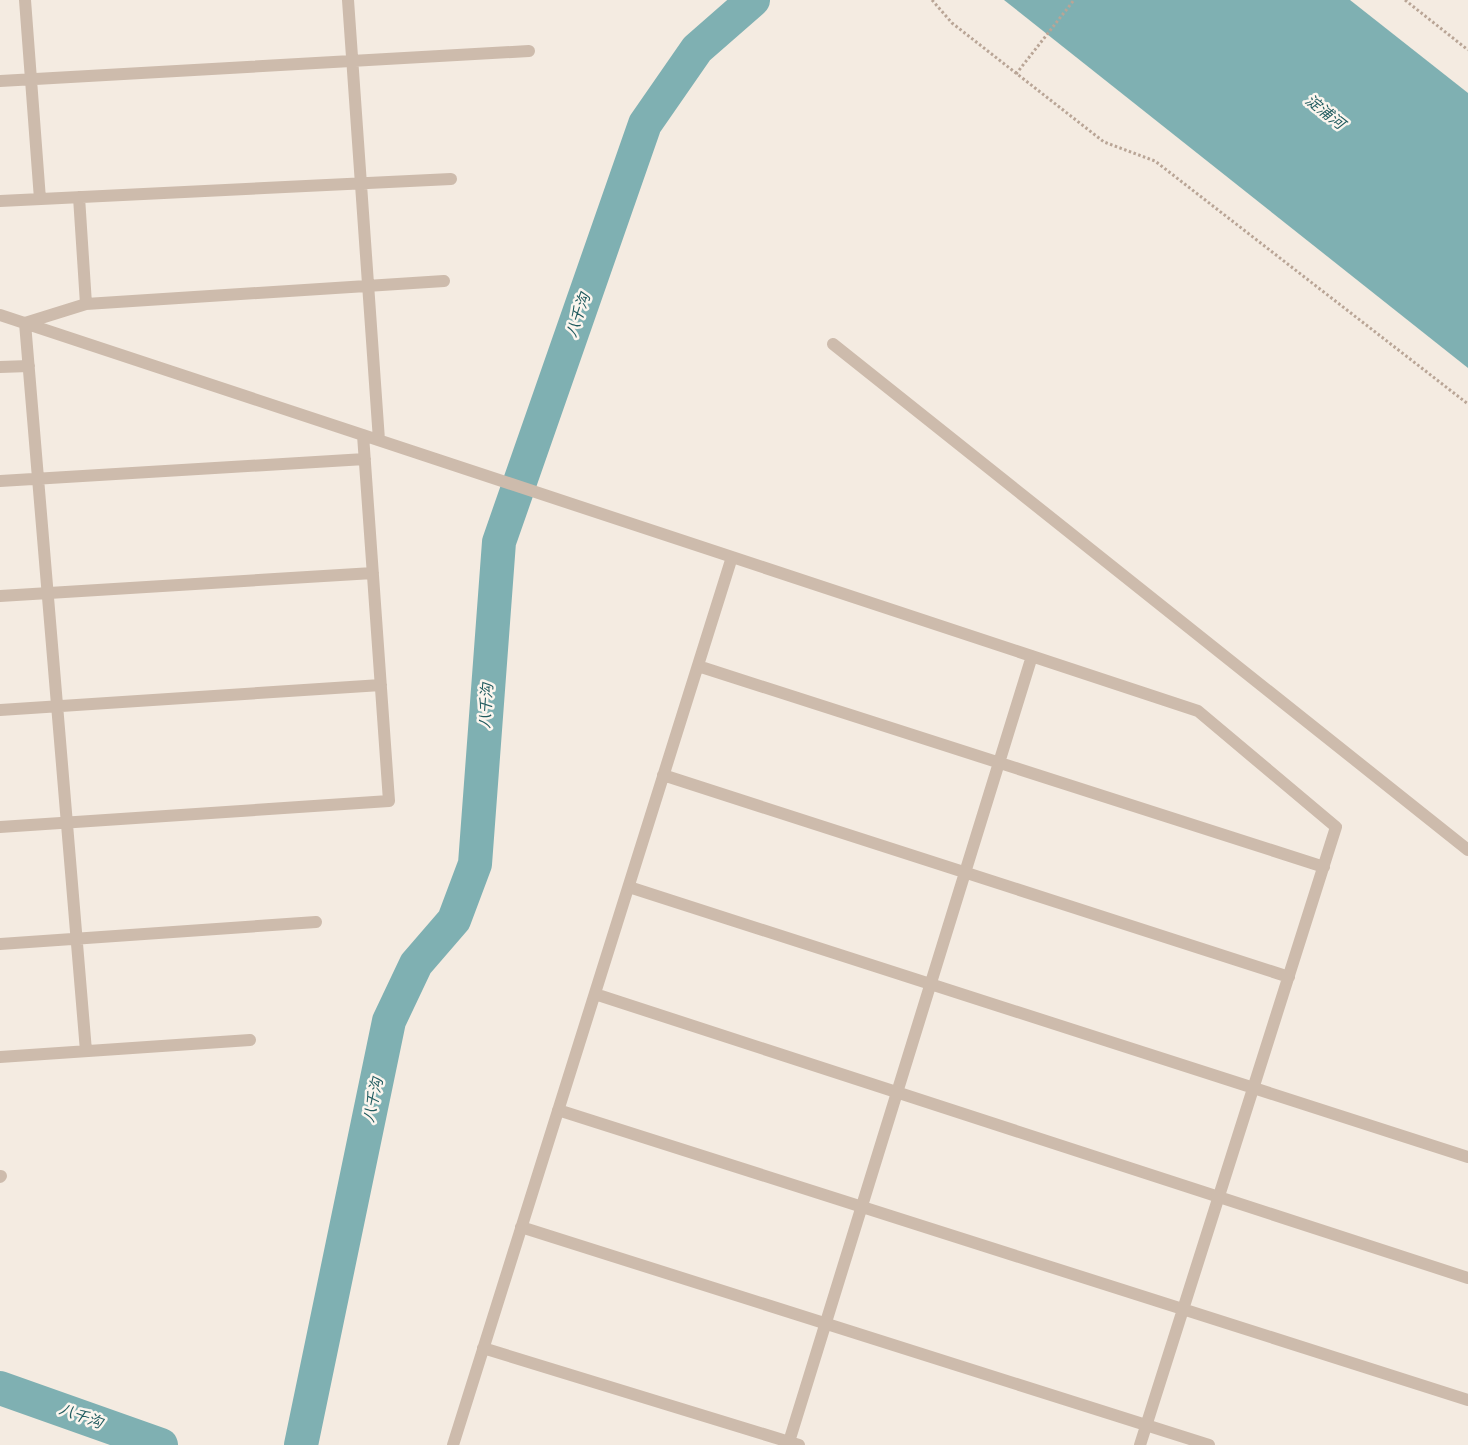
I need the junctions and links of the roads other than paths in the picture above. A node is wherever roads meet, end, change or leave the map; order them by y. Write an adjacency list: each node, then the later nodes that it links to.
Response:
1 (25, 0): 5 (lane)
2 (348, 0): 4 (lane)
3 (529, 50): 4 (lane)
4 (352, 61): 5 (lane); 8 (lane)
5 (31, 79): 6 (lane); 10 (lane)
6 (0, 81)
7 (451, 179): 8 (lane)
8 (361, 183): 9 (lane); 13 (lane)
9 (79, 197): 10 (lane); 14 (lane)
10 (40, 199): 11 (lane)
11 (0, 201)
12 (444, 281): 13 (lane)
13 (369, 286): 14 (lane); 21 (lane)
14 (86, 304): 16 (lane)
15 (0, 315): 16 (lane)
16 (25, 323): 18 (lane); 20 (lane)
17 (834, 344): 38 (lane)
18 (29, 366): 19 (lane); 23 (lane)
19 (0, 367)
20 (363, 435): 21 (lane); 22 (lane)
21 (380, 440): 25 (lane)
22 (365, 460): 23 (lane); 26 (lane)
23 (38, 479): 24 (lane); 27 (lane)
24 (0, 481)
25 (732, 557): 29 (lane); 30 (lane)
26 (374, 574): 27 (lane); 31 (lane)
27 (48, 593): 28 (lane); 32 (lane)
28 (0, 596)
29 (1032, 656): 34 (lane); 39 (lane)
30 (698, 666): 34 (lane); 35 (lane)
31 (381, 685): 32 (lane); 36 (lane)
32 (57, 706): 33 (lane); 36 (lane)
33 (0, 710)
34 (999, 763): 39 (lane); 40 (lane)
35 (664, 775): 40 (lane); 41 (lane)
36 (67, 822): 37 (lane); 43 (lane)
37 (0, 826)
38 (1468, 850)
39 (1324, 867): 45 (lane)
40 (965, 873): 45 (lane); 46 (lane)
41 (629, 887): 46 (lane); 47 (lane)
42 (316, 922): 43 (lane)
43 (77, 939): 44 (lane); 49 (lane)
44 (0, 944)
45 (1289, 977): 51 (lane)
46 (930, 984): 51 (lane); 52 (lane)
47 (595, 994): 52 (lane); 53 (lane)
48 (250, 1040): 49 (lane)
49 (86, 1051): 50 (lane)
50 (0, 1057)
51 (1254, 1088): 54 (lane); 55 (lane)
52 (897, 1092): 55 (lane); 56 (lane)
53 (558, 1110): 56 (lane); 57 (lane)
54 (1468, 1157)
55 (1219, 1197): 58 (lane); 59 (lane)
56 (862, 1207): 59 (lane); 60 (lane)
57 (521, 1227): 60 (lane); 61 (lane)
58 (1468, 1278)
59 (1184, 1309): 62 (lane); 63 (lane)
60 (826, 1324): 63 (lane); 64 (lane)
61 (483, 1348): 64 (lane); 65 (lane)
62 (1468, 1400)
63 (1146, 1425): 66 (lane); 67 (lane)
64 (791, 1444)
65 (453, 1445)
66 (1140, 1445)
67 (1209, 1445)

